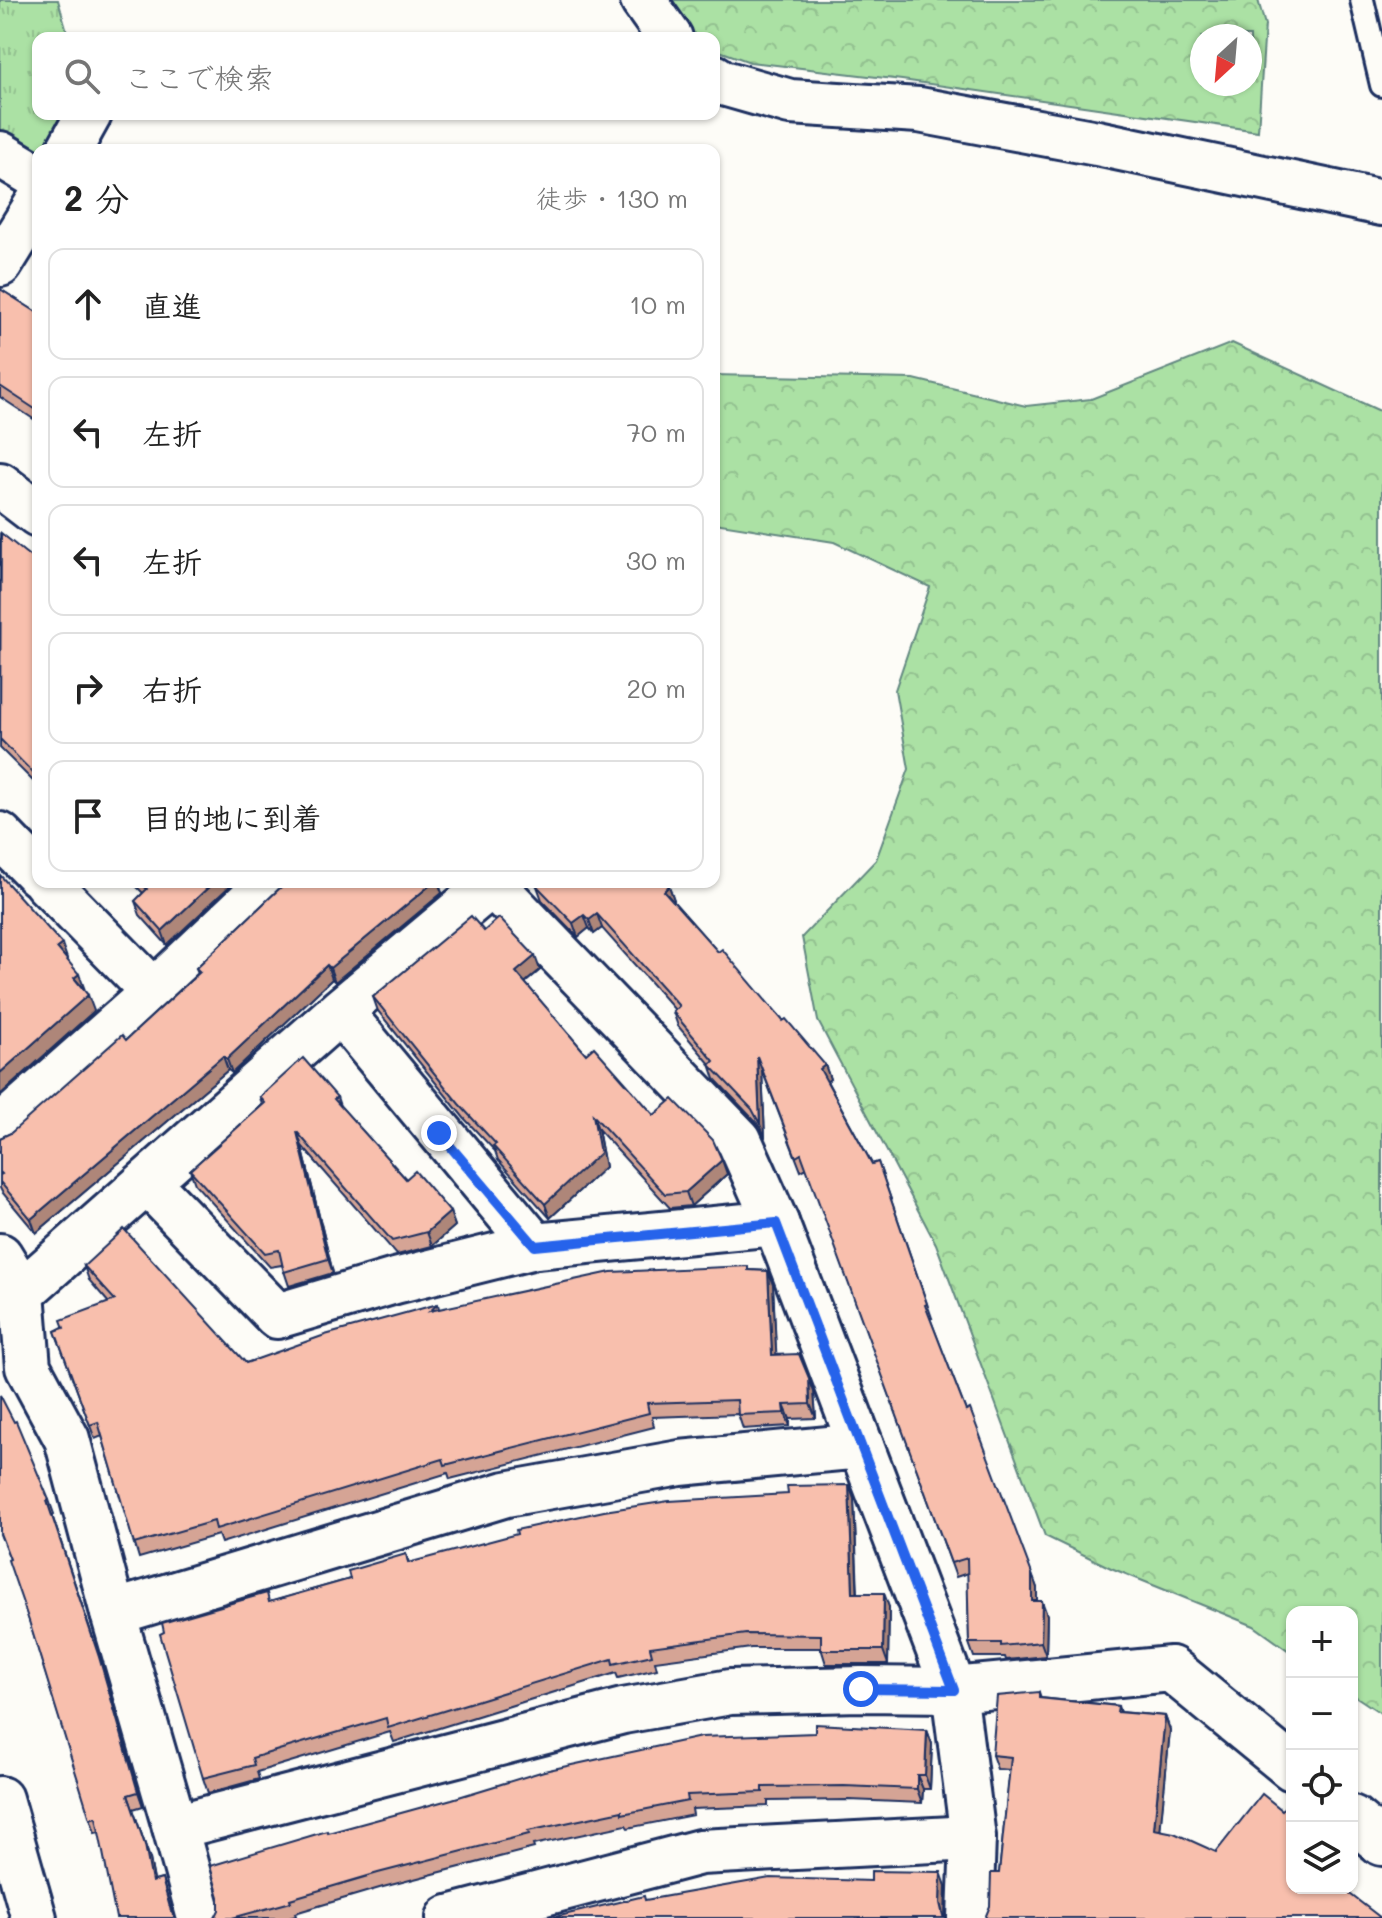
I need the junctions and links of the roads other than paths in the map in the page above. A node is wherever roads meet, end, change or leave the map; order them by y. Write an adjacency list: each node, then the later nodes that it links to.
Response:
1 (643, 0): 3 (street)
2 (1362, 0): 5 (lane)
3 (666, 32)
4 (720, 82): 10 (street)
5 (1382, 85)
6 (86, 120): 7 (street)
7 (72, 144)
8 (0, 154): 9 (street)
9 (32, 173)
10 (1382, 203)
11 (32, 213): 12 (street)
12 (0, 264)
13 (0, 485): 14 (street)
14 (32, 509)
15 (0, 835): 16 (street)
16 (32, 868)
17 (52, 888): 21 (street)
18 (264, 888): 21 (street)
19 (487, 888): 22 (street)
20 (496, 888): 25 (street)
21 (154, 992): 23 (street)
22 (340, 1011): 24 (street); 26 (street)
23 (0, 1128)
24 (147, 1182): 26 (street); 27 (street)
25 (776, 1223): 26 (street); 28 (street)
26 (535, 1246)
27 (11, 1274): 29 (street)
28 (861, 1446): 29 (street); 30 (street)
29 (113, 1613): 34 (street)
30 (954, 1690): 31 (street); 34 (street); 35 (street)
31 (1286, 1763)
32 (0, 1799): 37 (street)
33 (1357, 1822): 36 (street)
34 (175, 1827): 38 (street)
35 (973, 1838): 39 (street); 40 (street)
36 (1382, 1843)
37 (34, 1918)
38 (200, 1918)
39 (449, 1918)
40 (970, 1918)

